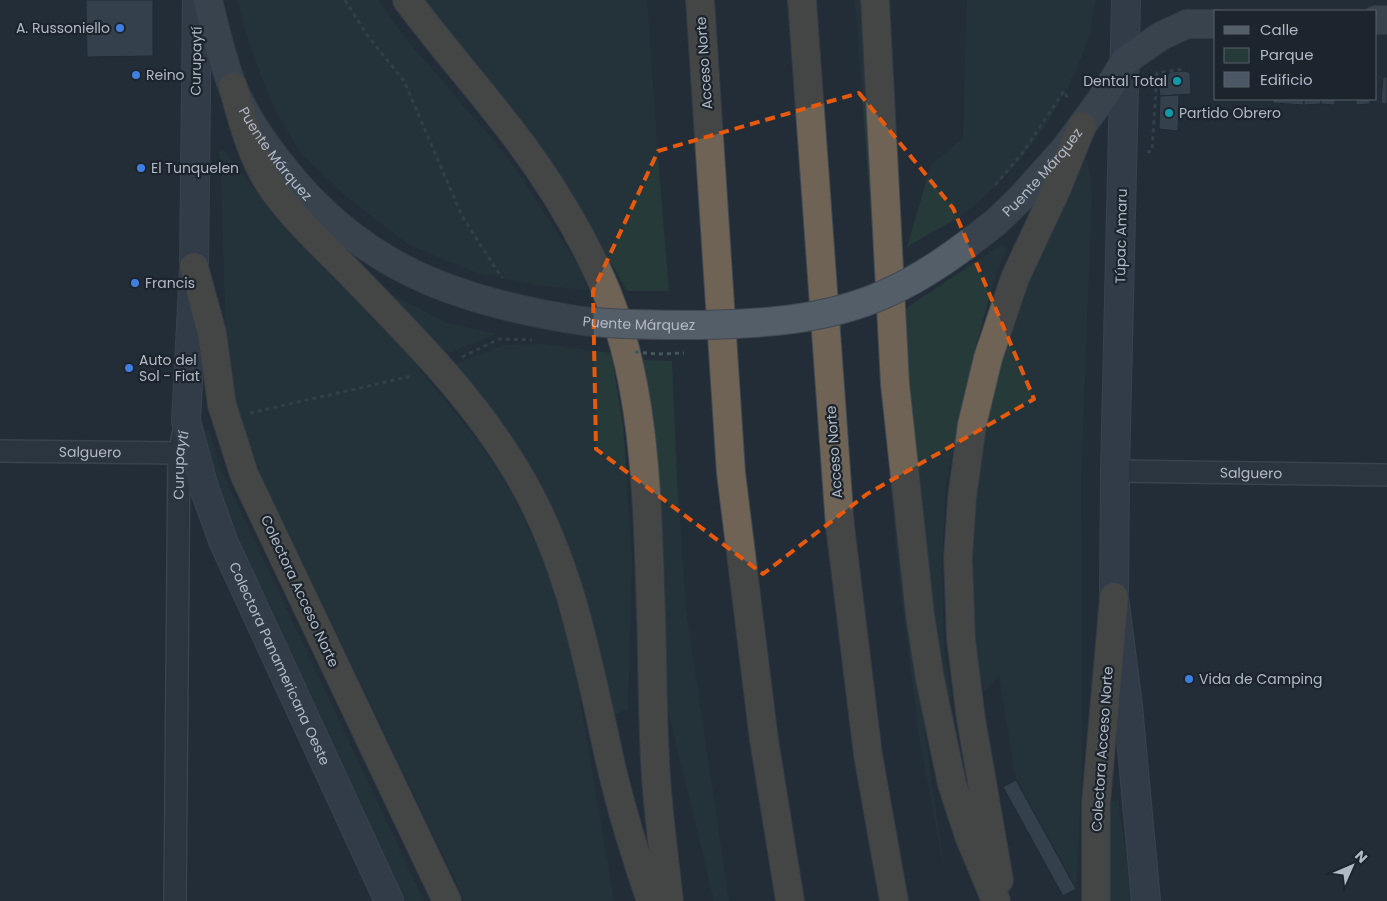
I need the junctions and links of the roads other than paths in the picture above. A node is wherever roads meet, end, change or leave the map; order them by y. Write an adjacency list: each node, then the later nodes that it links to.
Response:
1 (198, 0): 12 (street, Curupaytí)
2 (208, 0): 10 (main road, Puente Márquez)
3 (407, 0): 23 (highway)
4 (802, 0): 25 (highway, Acceso Norte)
5 (875, 0): 26 (highway)
6 (1126, 0): 9 (street, Túpac Amaru)
7 (698, 7): 24 (highway, Acceso Norte)
8 (1214, 24): 9 (main road)
9 (1125, 61): 11 (main road, Puente Márquez); 16 (street, Túpac Amaru)
10 (233, 87): 11 (main road, Puente Márquez, bridge); 22 (highway)
11 (1082, 126): 27 (highway)
12 (194, 267): 13 (street, Curupaytí); 21 (highway, Colectora Acceso Norte)
13 (186, 421): 15 (street, Curupaytí); 20 (street, Colectora Panamericana Oeste)
14 (0, 452): 15 (street, Salguero)
15 (179, 453): 19 (street, Curupaytí)
16 (1115, 471): 17 (street, Salguero); 18 (street, Túpac Amaru)
17 (1387, 475)
18 (1114, 597): 28 (highway, Colectora Acceso Norte); 29 (street, Túpac Amaru)
19 (175, 901)
20 (389, 901)
21 (448, 901)
22 (651, 901)
23 (669, 901)
24 (790, 901)
25 (894, 901)
26 (996, 901)
27 (1003, 901)
28 (1096, 901)
29 (1146, 901)

